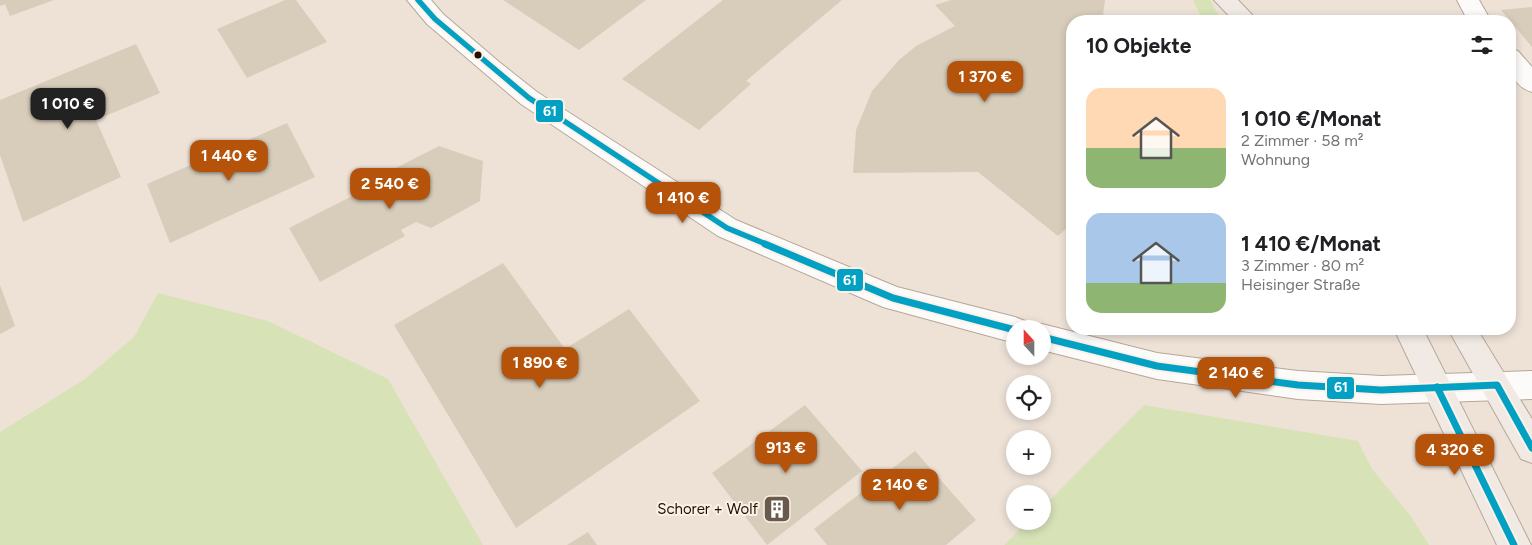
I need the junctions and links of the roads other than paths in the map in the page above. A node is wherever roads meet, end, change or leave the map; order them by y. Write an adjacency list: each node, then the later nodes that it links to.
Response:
1 (418, 0): 9 (street)
2 (1224, 0): 4 (main road); 5 (main road)
3 (1468, 0): 6 (street)
4 (1232, 15)
5 (1240, 15)
6 (1475, 15)
7 (1516, 64): 8 (street)
8 (1532, 83)
9 (1006, 328)
10 (1411, 335): 15 (main road)
11 (1466, 335): 13 (main road)
12 (1051, 339): 15 (street)
13 (1497, 384): 14 (street); 15 (street); 16 (main road)
14 (1532, 385)
15 (1437, 387): 17 (main road)
16 (1532, 448)
17 (1514, 545)

